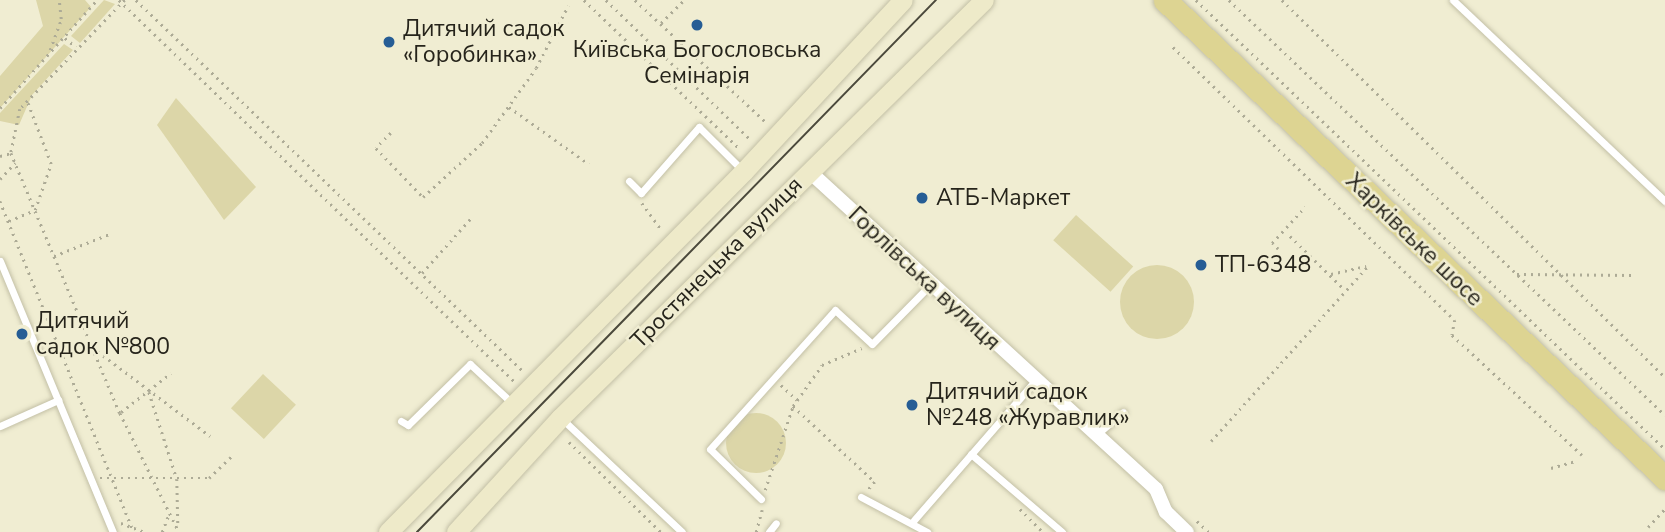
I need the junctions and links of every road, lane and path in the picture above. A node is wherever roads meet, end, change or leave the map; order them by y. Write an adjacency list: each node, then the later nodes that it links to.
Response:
1 (59, 0): 22 (path)
2 (97, 0): 19 (path)
3 (118, 0): 15 (path)
4 (136, 0): 54 (path)
5 (584, 0): 31 (path)
6 (606, 0): 30 (path)
7 (635, 0): 18 (path)
8 (684, 0): 18 (path)
9 (984, 0): 37 (main road, Тростянецька вулиця)
10 (1165, 0): 90 (main road, Харківське шосе)
11 (1196, 0): 83 (path)
12 (1229, 0): 55 (path)
13 (1282, 0): 53 (path)
14 (1454, 0): 42 (lane)
15 (124, 2): 20 (path); 67 (path)
16 (894, 3): 36 (main road, Тростянецька вулиця)
17 (568, 6): 24 (path)
18 (661, 23): 26 (path)
19 (64, 37): 20 (path); 22 (path)
20 (76, 47): 23 (path)
21 (1173, 47): 86 (path)
22 (49, 54): 25 (path)
23 (27, 101): 27 (path); 44 (path)
24 (508, 106): 29 (path); 35 (path)
25 (0, 108)
26 (766, 122)
27 (12, 126): 28 (path); 32 (path)
28 (10, 131)
29 (391, 133)
30 (750, 139)
31 (740, 149)
32 (10, 153): 33 (path); 34 (path)
33 (0, 156)
34 (15, 163): 38 (path); 44 (path)
35 (589, 164)
36 (744, 172): 40 (lane); 71 (main road, Тростянецька вулиця)
37 (810, 172): 58 (street, Горлівська вулиця); 76 (main road, Тростянецька вулиця)
38 (0, 178)
39 (629, 181): 40 (lane)
40 (641, 193): 47 (path)
41 (0, 201): 46 (path)
42 (1665, 201)
43 (1305, 207): 50 (path)
44 (35, 210): 46 (path); 51 (path)
45 (471, 218): 54 (path)
46 (8, 221): 92 (path)
47 (661, 229)
48 (112, 233): 51 (path)
49 (1290, 236): 56 (path)
50 (1278, 249)
51 (54, 256): 61 (path)
52 (0, 261): 69 (lane)
53 (1559, 273): 55 (path); 57 (path); 64 (path)
54 (422, 274): 63 (path)
55 (1517, 274): 75 (path)
56 (1330, 275): 59 (path); 59 (path)
57 (1631, 275)
58 (929, 285): 60 (lane); 66 (street, Горлівська вулиця)
59 (1346, 290): 81 (path)
60 (872, 344): 65 (lane); 70 (path)
61 (92, 347): 68 (path); 74 (path)
62 (171, 373): 68 (path)
63 (524, 373)
64 (1665, 377)
65 (774, 378): 70 (path); 95 (lane)
66 (1035, 381): 79 (street, Горлівська вулиця); 84 (lane)
67 (516, 382)
68 (149, 390): 74 (path); 80 (path); 91 (path)
69 (58, 400): 78 (lane); 89 (lane)
70 (797, 400): 72 (path)
71 (514, 404): 77 (lane); 110 (main road, Тростянецька вулиця)
72 (793, 406): 94 (path); 95 (path)
73 (1123, 412): 79 (lane)
74 (120, 413): 93 (path)
75 (1665, 415)
76 (560, 418): 111 (main road, Тростянецька вулиця); 113 (lane)
77 (401, 421)
78 (0, 426)
79 (1097, 434): 119 (street, Горлівська вулиця)
80 (210, 436)
81 (1211, 441)
82 (569, 442): 112 (path)
83 (1665, 449)
84 (971, 454): 101 (lane); 118 (lane)
85 (233, 455): 91 (path)
86 (1582, 455)
87 (1576, 461): 88 (path)
88 (1551, 468)
89 (90, 476): 92 (path); 100 (lane)
90 (1665, 478)
91 (177, 479): 93 (path); 103 (path)
92 (113, 480): 93 (path); 105 (path)
93 (150, 480): 99 (path)
94 (861, 498): 101 (lane)
95 (761, 499)
96 (1665, 509): 104 (path)
97 (762, 511): 114 (path)
98 (1018, 511): 117 (path)
99 (169, 514): 108 (path); 109 (path)
100 (107, 517): 105 (path); 106 (lane)
101 (914, 520): 116 (lane)
102 (776, 523): 115 (lane)
103 (178, 524)
104 (1648, 527)
105 (133, 530): 107 (path)
106 (113, 532)
107 (144, 532)
108 (162, 532)
109 (179, 532)
110 (388, 532)
111 (456, 532)
112 (661, 532)
113 (682, 532)
114 (757, 532)
115 (769, 532)
116 (927, 532)
117 (1043, 532)
118 (1062, 532)
119 (1187, 532)

